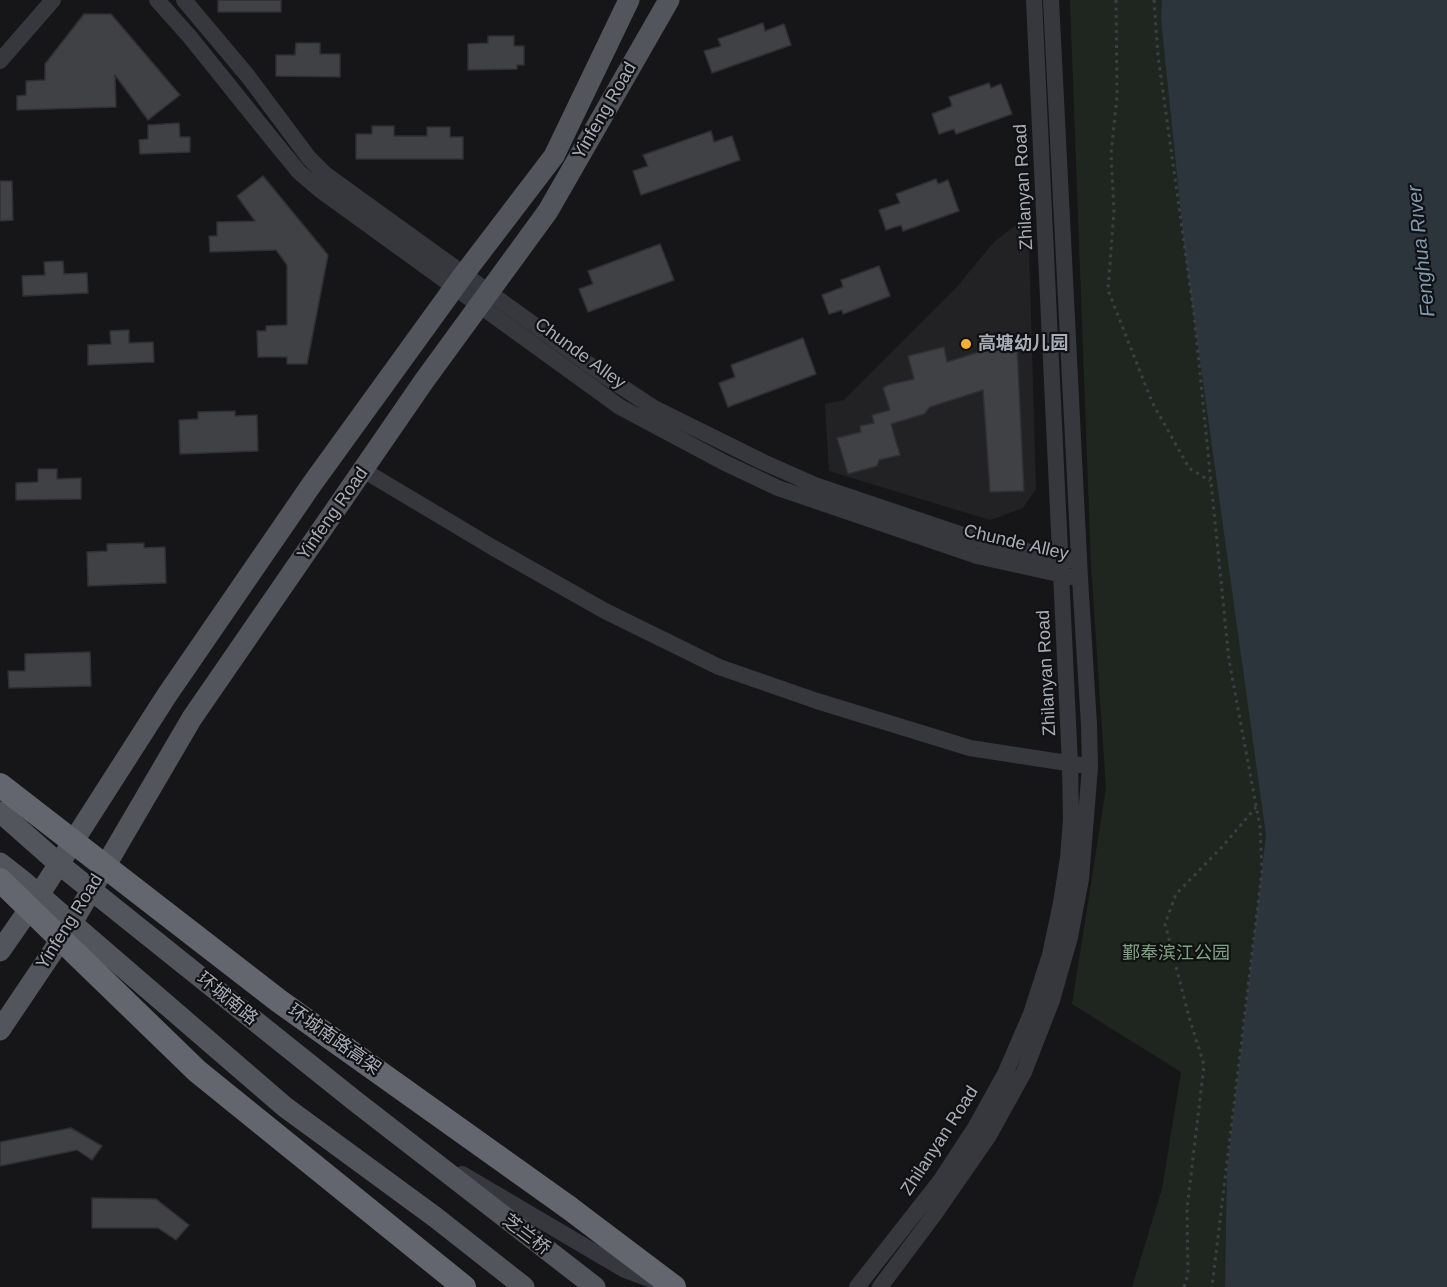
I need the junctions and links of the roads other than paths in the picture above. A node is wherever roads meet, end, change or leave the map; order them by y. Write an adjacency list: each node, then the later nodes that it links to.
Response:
1 (53, 0): 8 (street)
2 (158, 0): 9 (street, Chunde Alley)
3 (184, 0): 9 (street, Chunde Alley)
4 (629, 0): 9 (main road, Yinfeng Road)
5 (669, 0): 10 (main road, Yinfeng Road)
6 (1034, 0): 12 (street, Zhilanyan Road)
7 (1051, 0): 13 (street, Zhilanyan Road)
8 (0, 61)
9 (459, 280): 10 (street, Chunde Alley); 19 (main road, Yinfeng Road)
10 (484, 297): 11 (main road, Yinfeng Road); 12 (street, Chunde Alley)
11 (363, 470): 14 (street); 21 (main road, Yinfeng Road)
12 (1062, 567): 13 (street, Chunde Alley); 14 (street, Zhilanyan Road)
13 (1080, 570): 15 (street, Zhilanyan Road)
14 (1071, 764): 15 (street); 35 (street, Zhilanyan Road)
15 (1090, 767): 36 (street, Zhilanyan Road)
16 (0, 785): 34 (highway, 环城南路高架, bridge)
17 (0, 812): 19 (main road, 环城南路)
18 (0, 863): 22 (main road)
19 (59, 864): 21 (main road, 环城南路); 22 (main road, Yinfeng Road)
20 (0, 880): 29 (highway, bridge)
21 (92, 890): 23 (main road, Yinfeng Road); 26 (main road, 环城南路)
22 (39, 895): 23 (main road); 24 (main road, Yinfeng Road)
23 (72, 923): 25 (main road, Yinfeng Road); 28 (main road)
24 (0, 951)
25 (0, 1030)
26 (402, 1139): 27 (main road, 环城南路); 33 (street)
27 (458, 1182): 32 (main road, 芝兰桥)
28 (435, 1217): 30 (street); 31 (main road)
29 (464, 1287)
30 (513, 1287)
31 (524, 1287)
32 (595, 1287)
33 (669, 1287)
34 (674, 1287)
35 (857, 1287)
36 (880, 1287)

